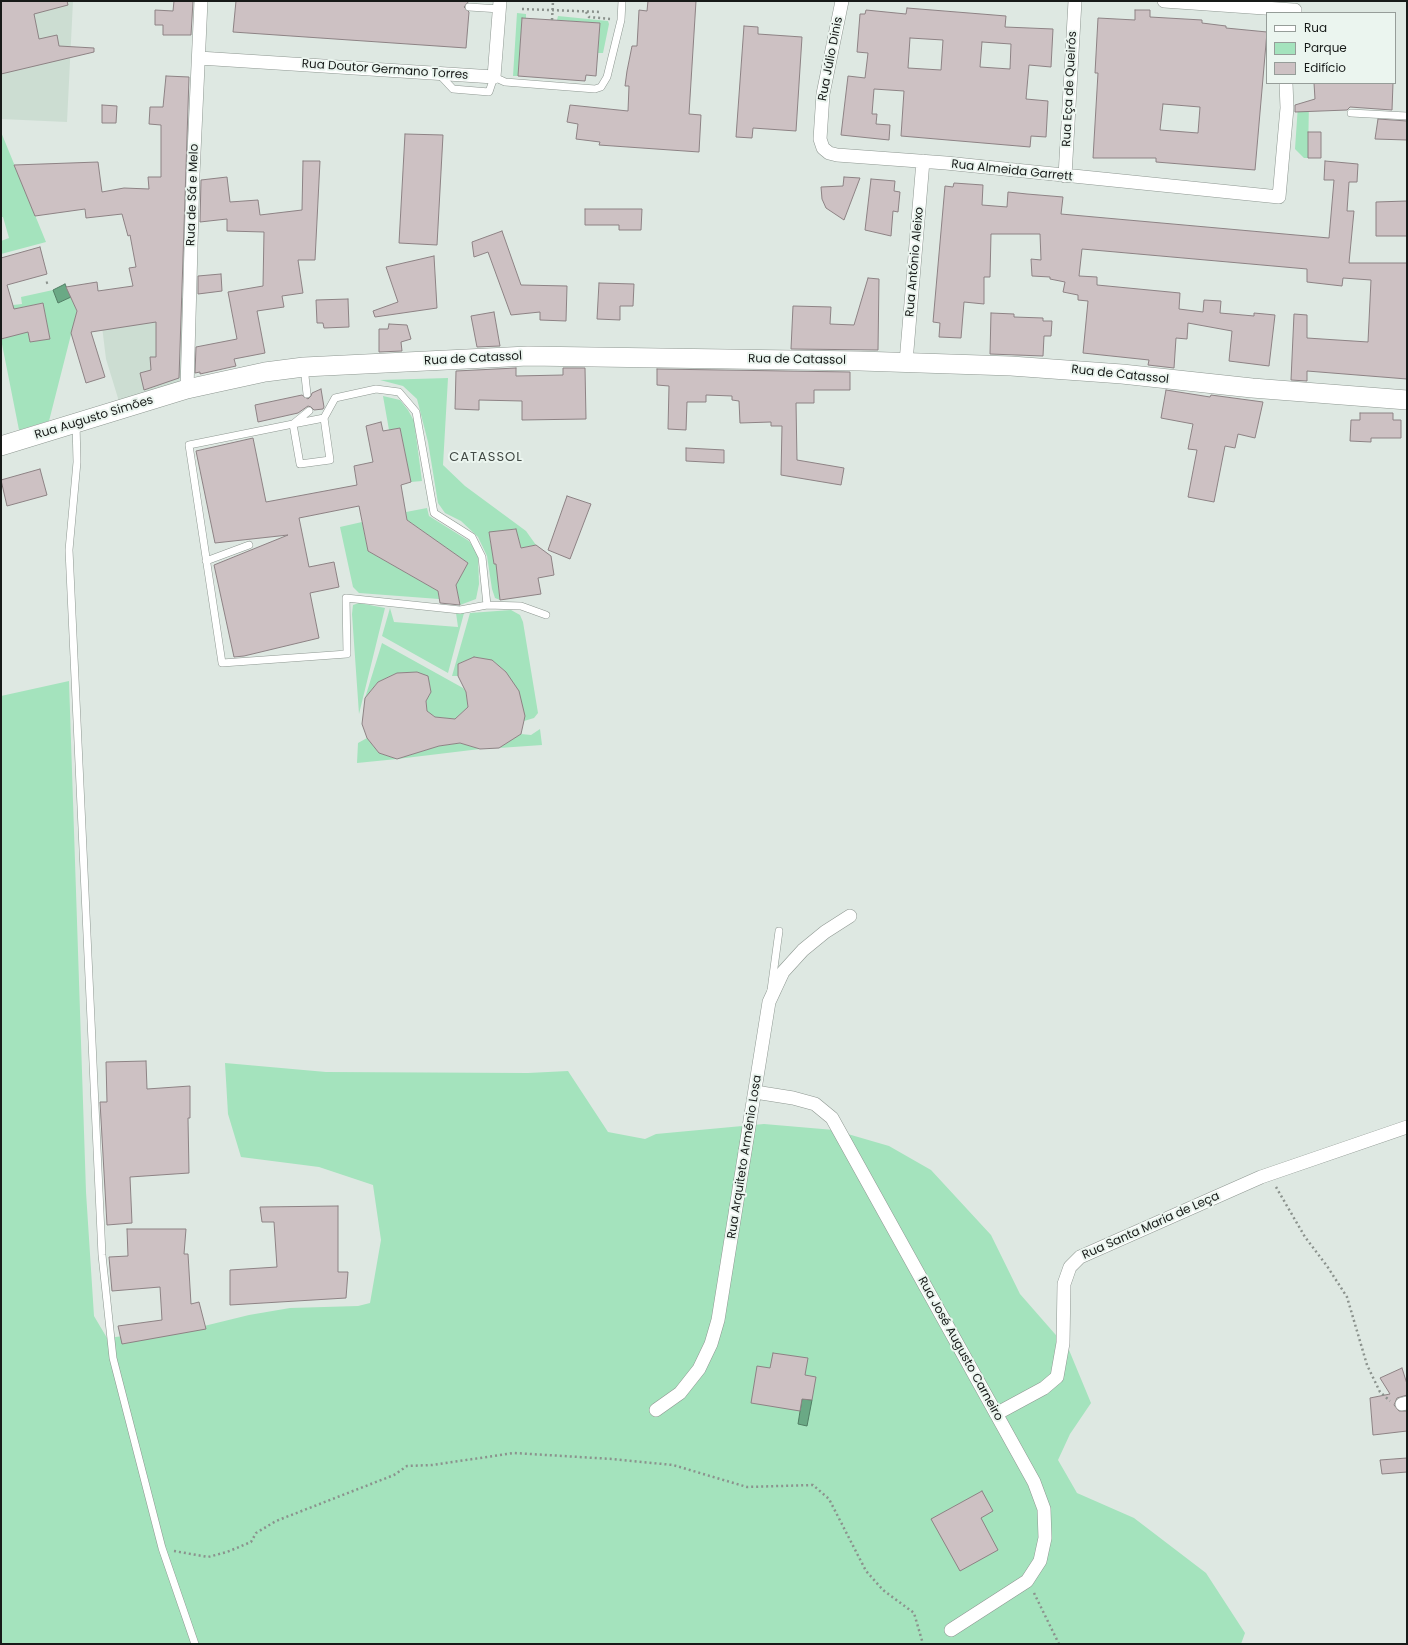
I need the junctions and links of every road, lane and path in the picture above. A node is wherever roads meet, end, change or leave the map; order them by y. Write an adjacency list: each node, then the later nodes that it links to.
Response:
1 (201, 1): 16 (street, Rua de Sá e Melo)
2 (553, 1): 10 (path)
3 (622, 1): 17 (lane)
4 (842, 1): 21 (street, Rua Júlio Dinis)
5 (1075, 1): 23 (street, Rua Eça de Queirós)
6 (1164, 1): 13 (street)
7 (500, 5): 8 (lane); 17 (street)
8 (469, 7)
9 (522, 9): 10 (path)
10 (552, 11): 11 (path); 14 (path)
11 (586, 12): 12 (path); 15 (path)
12 (602, 12)
13 (1295, 12)
14 (552, 20)
15 (612, 20)
16 (199, 58): 17 (street, Rua Doutor Germano Torres); 28 (street, Rua de Sá e Melo)
17 (494, 77)
18 (1286, 84): 23 (street, Rua Almeida Garrett)
19 (1351, 113): 20 (lane)
20 (1407, 116)
21 (837, 155): 22 (street, Rua Almeida Garrett)
22 (923, 161): 23 (street, Rua Almeida Garrett); 26 (street, Rua António Aleixo)
23 (1065, 176)
24 (50, 282): 25 (path)
25 (46, 283)
26 (906, 362): 27 (main road, Rua de Catassol); 30 (main road, Rua de Catassol)
27 (304, 367): 28 (main road, Rua de Catassol); 29 (lane)
28 (187, 389): 33 (main road, Rua Augusto Simões)
29 (308, 394)
30 (1407, 400)
31 (309, 411): 34 (lane)
32 (324, 418): 34 (lane); 34 (lane); 38 (lane)
33 (76, 423): 35 (main road, Rua Augusto Simões); 49 (lane)
34 (293, 424): 37 (lane)
35 (1, 446)
36 (249, 545): 37 (lane)
37 (206, 561): 38 (lane)
38 (487, 605): 39 (lane)
39 (546, 615)
40 (850, 916): 42 (street, Rua Arquiteto Arménio Losa)
41 (779, 931): 42 (lane)
42 (769, 1002): 43 (street, Rua Arquiteto Arménio Losa)
43 (755, 1092): 47 (street, Rua Arquiteto Arménio Losa); 48 (street, Rua José Augusto Carneiro)
44 (1407, 1127): 45 (street, Rua Santa Maria de Leça)
45 (1261, 1177): 46 (path); 48 (street, Rua Santa Maria de Leça)
46 (1404, 1404)
47 (656, 1410)
48 (996, 1414): 50 (street, Rua José Augusto Carneiro)
49 (162, 1548): 52 (lane); 53 (path)
50 (1027, 1581): 51 (street, Rua José Augusto Carneiro); 54 (path)
51 (951, 1630)
52 (194, 1644)
53 (924, 1644)
54 (1059, 1644)

